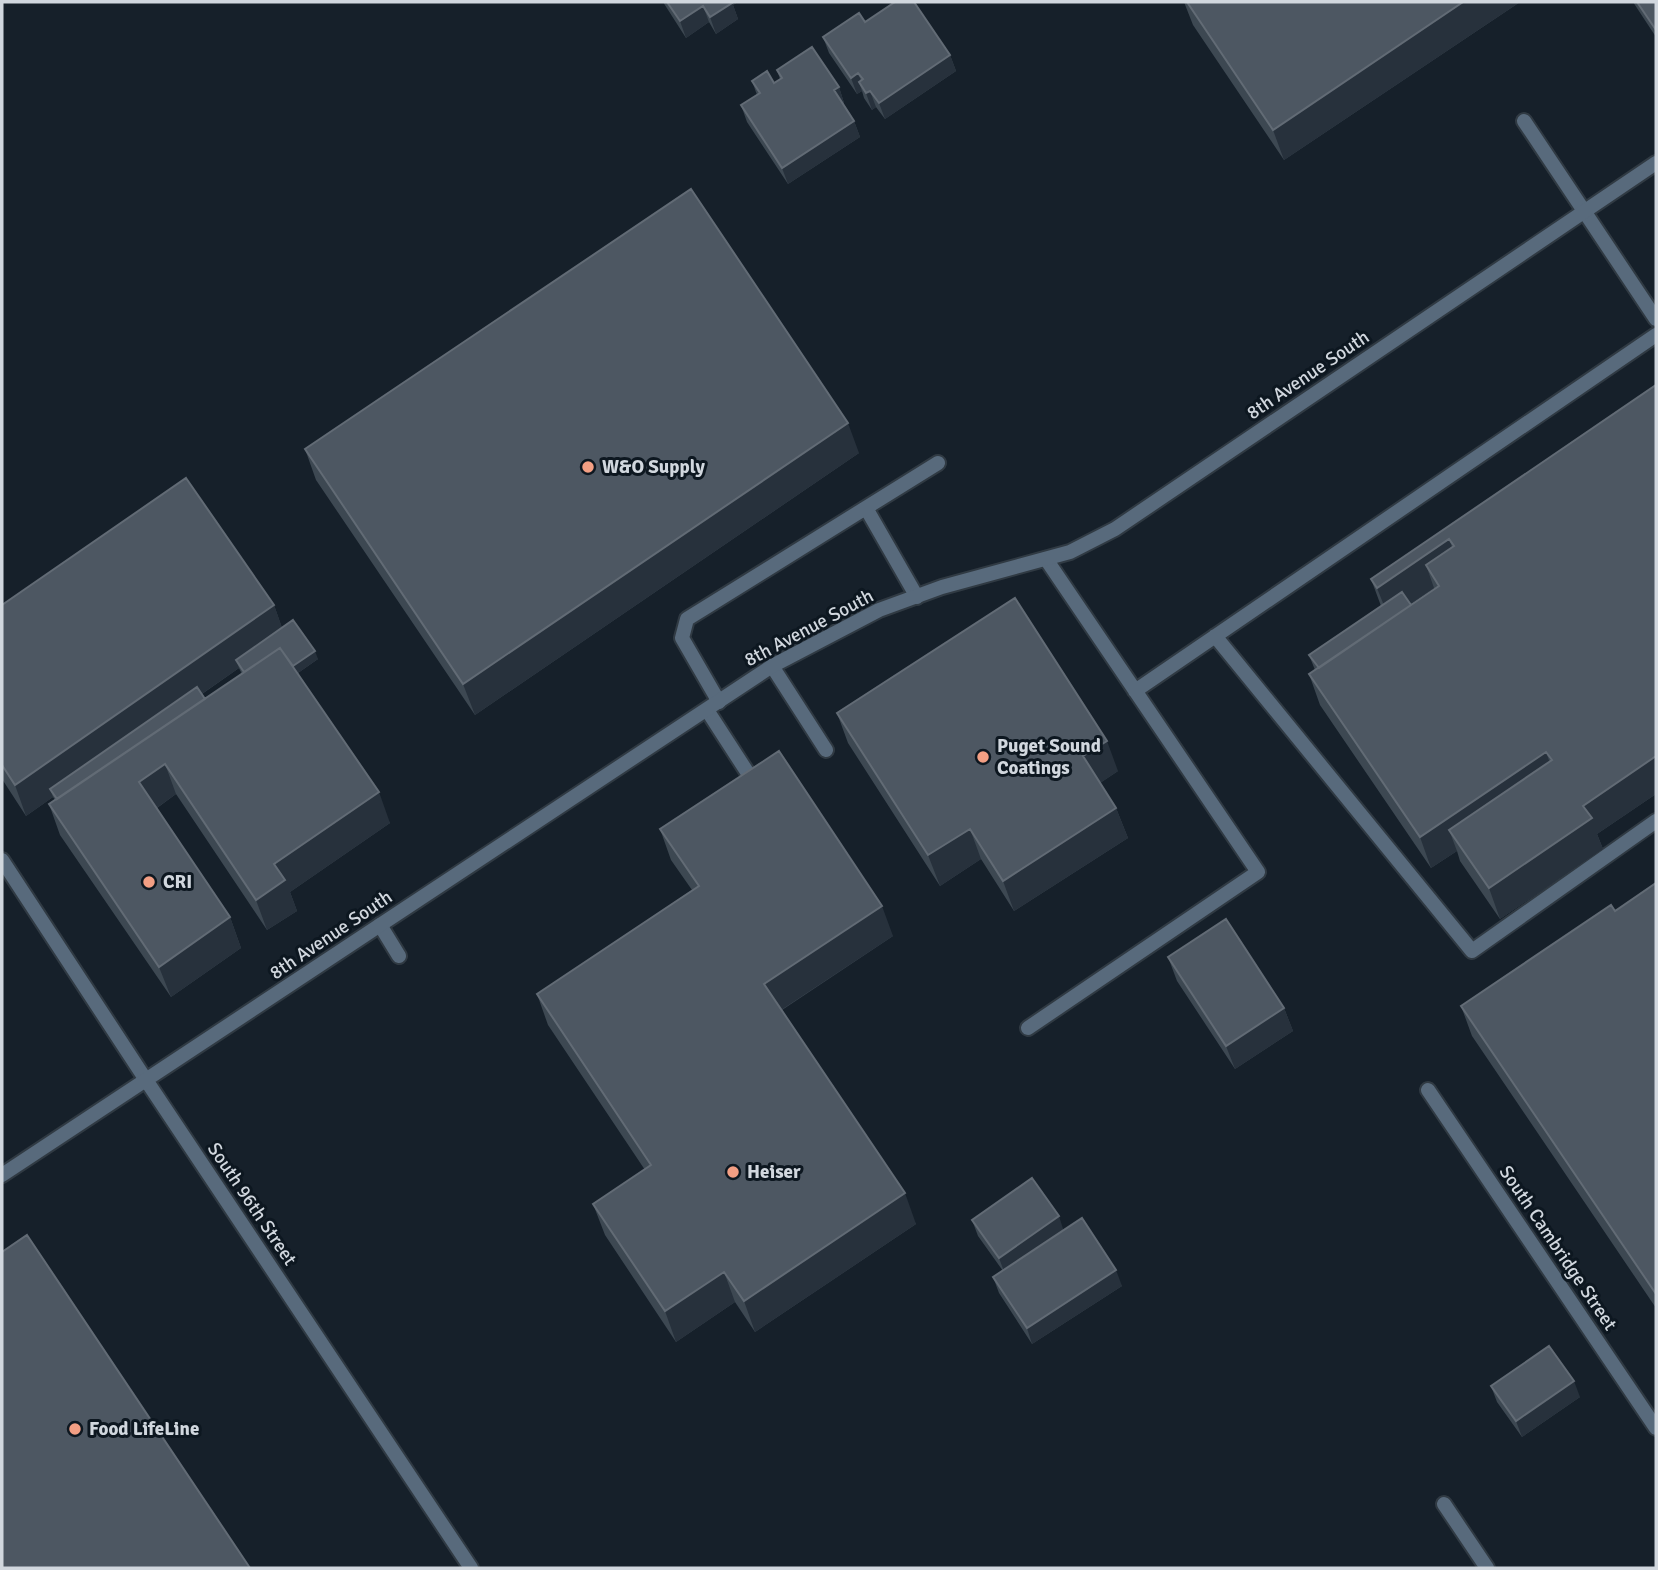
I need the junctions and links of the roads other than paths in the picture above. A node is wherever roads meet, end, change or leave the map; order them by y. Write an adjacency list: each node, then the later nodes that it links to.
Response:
1 (1524, 121): 3 (street)
2 (1656, 163): 3 (street, 8th Avenue South)
3 (1584, 212): 4 (street); 8 (street, 8th Avenue South)
4 (1656, 319)
5 (1656, 335): 10 (street)
6 (938, 463): 7 (street)
7 (866, 508): 9 (street); 13 (street)
8 (1046, 559): 9 (street, 8th Avenue South); 12 (street)
9 (917, 597): 11 (street, 8th Avenue South)
10 (1215, 636): 12 (street); 16 (street)
11 (772, 666): 13 (street, 8th Avenue South); 14 (street)
12 (1135, 691): 20 (street)
13 (713, 706): 15 (street); 18 (street, 8th Avenue South)
14 (826, 750)
15 (751, 778)
16 (1656, 821)
17 (2, 860): 21 (street, South 96th Street)
18 (380, 925): 19 (street); 21 (street, 8th Avenue South)
19 (399, 956)
20 (1028, 1028)
21 (146, 1080): 23 (street, 8th Avenue South); 26 (street, South 96th Street)
22 (1428, 1090): 24 (street, South Cambridge Street)
23 (2, 1175)
24 (1656, 1428)
25 (1444, 1504): 27 (street)
26 (471, 1568)
27 (1487, 1568)

